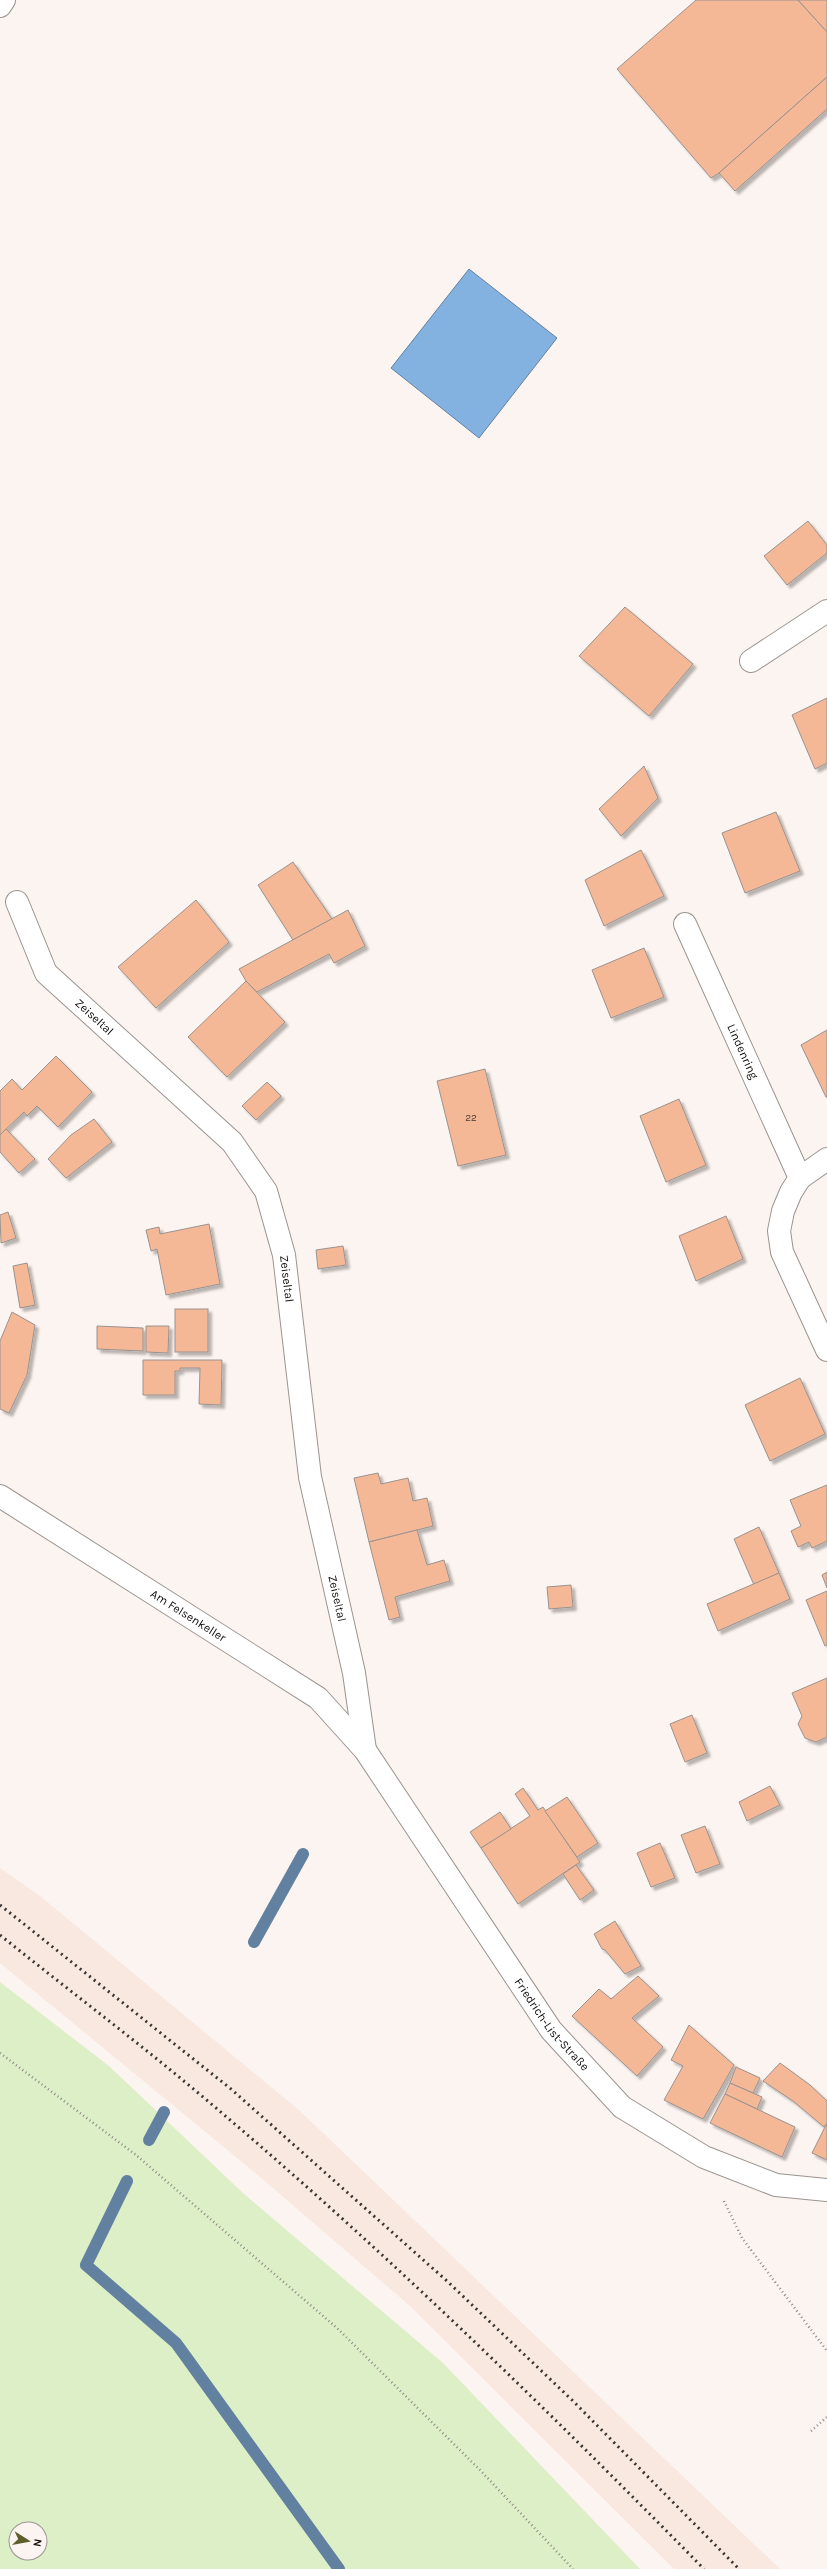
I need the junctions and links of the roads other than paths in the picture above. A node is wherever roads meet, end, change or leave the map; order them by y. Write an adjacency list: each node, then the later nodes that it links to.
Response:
1 (4, 0): 2 (main road)
2 (0, 6)
3 (827, 611): 4 (main road)
4 (752, 661)
5 (17, 902): 11 (main road, Zeiseltal)
6 (685, 924): 8 (main road, Lindenring)
7 (827, 1159): 8 (main road)
8 (800, 1178): 9 (main road)
9 (827, 1350)
10 (0, 1496): 11 (main road, Am Felsenkeller)
11 (365, 1750): 12 (main road, Friedrich-List-Straße)
12 (827, 2190)

